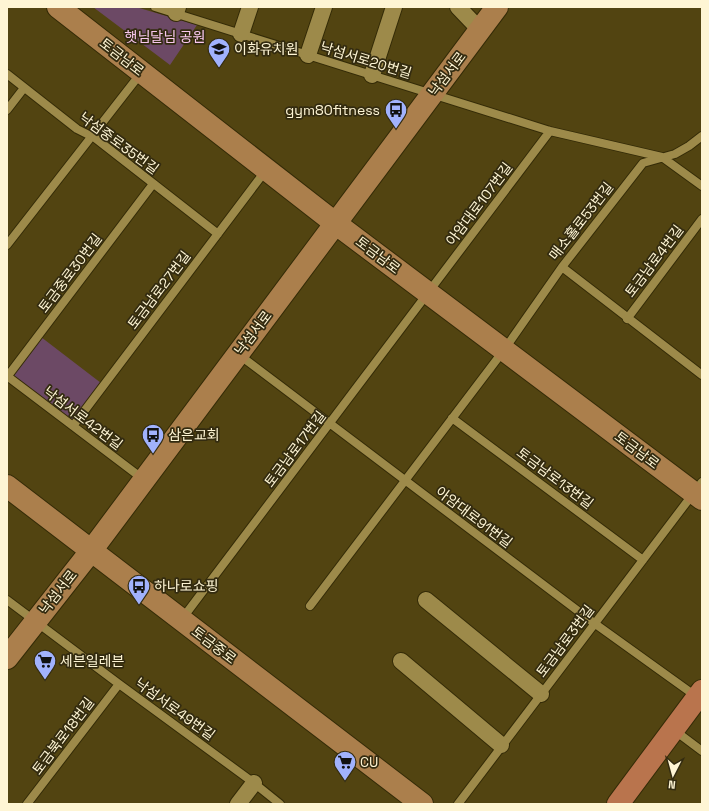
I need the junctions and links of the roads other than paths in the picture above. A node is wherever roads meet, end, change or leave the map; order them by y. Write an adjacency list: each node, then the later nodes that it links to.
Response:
1 (58, 7): 12 (street, 토금남로)
2 (155, 7): 8 (lane, 낙섬서로20번길)
3 (250, 7): 10 (street)
4 (324, 7): 11 (street)
5 (394, 7): 14 (street)
6 (458, 7): 9 (street)
7 (497, 7): 9 (street, 낙섬서로)
8 (177, 10): 10 (lane, 낙섬서로20번길)
9 (480, 30): 16 (street, 낙섬서로)
10 (242, 34): 11 (lane, 낙섬서로20번길)
11 (308, 55): 14 (lane, 낙섬서로20번길)
12 (141, 72): 20 (lane); 22 (street, 토금남로)
13 (7, 74): 15 (lane, 낙섬중로35번길)
14 (372, 75): 16 (lane, 낙섬서로20번길)
15 (24, 88): 17 (lane); 20 (lane, 낙섬중로35번길)
16 (432, 94): 18 (lane); 26 (street, 낙섬서로)
17 (7, 110)
18 (550, 131): 21 (lane); 30 (lane, 아암대로107번길)
19 (702, 136): 21 (lane, 매소홀로53번길)
20 (92, 137): 23 (lane, 낙섬중로35번길); 28 (lane)
21 (662, 157): 24 (lane); 29 (lane, 매소홀로53번길)
22 (266, 170): 26 (street, 토금남로); 27 (lane, 토금남로27번길)
23 (154, 184): 27 (lane, 낙섬중로35번길); 35 (lane, 토금중로30번길)
24 (702, 186)
25 (702, 219): 31 (lane, 토금남로4번길)
26 (335, 223): 30 (street, 토금남로); 33 (street, 낙섬서로)
27 (218, 234): 38 (lane, 토금남로27번길)
28 (7, 245)
29 (562, 267): 31 (lane, 토금남로4번길); 32 (lane, 매소홀로53번길)
30 (428, 293): 32 (street, 토금남로); 37 (lane, 토금남로17번길)
31 (627, 319): 34 (lane, 토금남로4번길)
32 (504, 350): 36 (lane); 42 (street, 토금남로)
33 (238, 354): 37 (lane, 아암대로91번길); 39 (street, 낙섬서로)
34 (702, 375)
35 (7, 377): 38 (lane, 낙섬서로42번길)
36 (452, 418): 40 (lane); 44 (lane, 토금남로13번길)
37 (330, 424): 40 (lane, 아암대로91번길); 48 (lane, 토금남로17번길)
38 (73, 426): 39 (lane, 낙섬서로42번길)
39 (144, 480): 43 (street, 낙섬서로)
40 (405, 480): 47 (lane); 50 (lane, 아암대로91번길)
41 (7, 486): 43 (street, 토금중로)
42 (699, 491): 44 (lane, 토금남로3번길)
43 (91, 550): 48 (street, 토금중로); 49 (street, 낙섬서로)
44 (643, 560): 50 (lane, 토금남로3번길)
45 (7, 600): 49 (lane, 낙섬서로49번길)
46 (426, 600): 54 (street)
47 (310, 606)
48 (182, 620): 63 (street, 토금중로)
49 (35, 621): 51 (street, 낙섬서로); 53 (lane, 낙섬서로49번길)
50 (594, 624): 54 (lane, 토금남로3번길); 55 (lane, 아암대로91번길)
51 (7, 658)
52 (401, 661): 57 (street)
53 (118, 684): 59 (lane, 낙섬서로49번길); 60 (lane, 토금북로18번길)
54 (541, 694): 57 (lane, 토금남로3번길)
55 (700, 694): 56 (main road)
56 (674, 730): 58 (lane); 65 (main road)
57 (501, 745): 64 (lane, 토금남로3번길)
58 (702, 751)
59 (254, 783): 61 (street); 62 (lane, 낙섬서로49번길)
60 (27, 804)
61 (238, 804)
62 (280, 804)
63 (422, 804)
64 (458, 804)
65 (618, 804)

